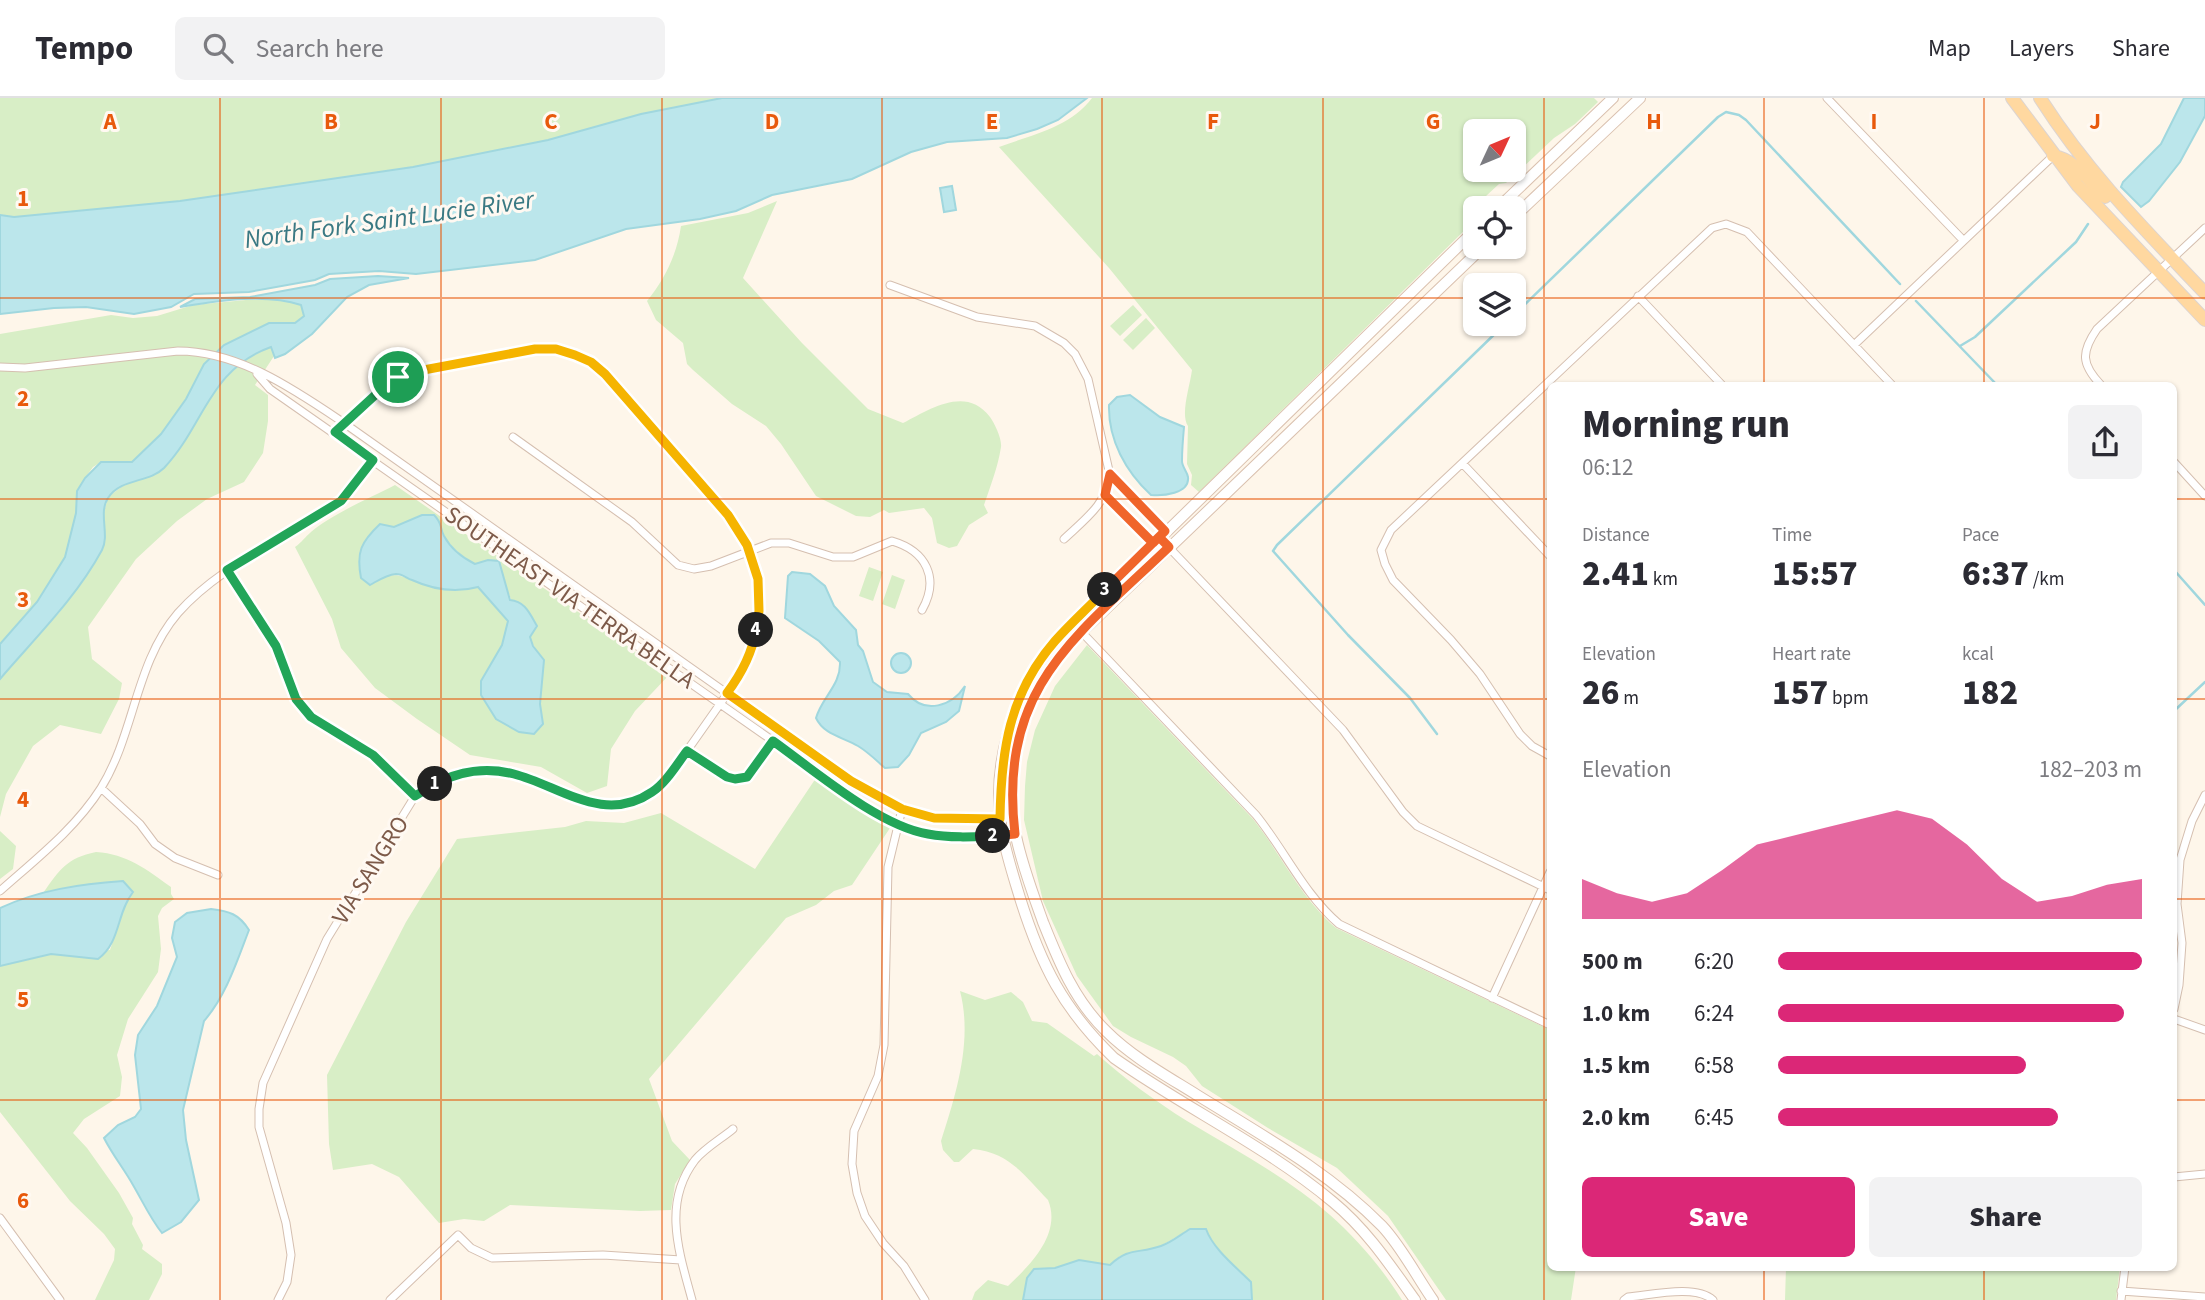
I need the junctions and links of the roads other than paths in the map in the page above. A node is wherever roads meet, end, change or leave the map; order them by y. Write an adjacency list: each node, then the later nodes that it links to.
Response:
1 (1614, 98): 9 (street)
2 (1640, 98): 10 (street)
3 (1827, 98): 13 (street)
4 (2012, 98): 8 (main road)
5 (2022, 98): 7 (main road)
6 (2040, 98): 7 (main road)
7 (2064, 135): 11 (main road)
8 (2053, 156): 11 (main road); 13 (street); 17 (main road)
9 (1511, 196)
10 (1526, 206)
11 (2125, 211): 15 (main road)
12 (2205, 228): 15 (street)
13 (1963, 240): 22 (street)
14 (1463, 242): 39 (street)
15 (2172, 258): 17 (street); 19 (main road)
16 (1470, 259): 41 (street)
17 (2158, 271): 21 (main road); 28 (street)
18 (890, 285): 36 (street)
19 (2205, 293)
20 (1638, 296): 22 (street); 25 (street); 26 (street)
21 (2205, 320)
22 (1854, 345): 27 (street)
23 (0, 367): 24 (street, SOUTHEAST VIA TERRA BELLA)
24 (251, 369): 30 (street, SOUTHEAST VIA TERRA BELLA); 31 (street, SOUTHEAST VIA TERRA BELLA)
25 (1554, 382)
26 (1719, 382)
27 (1889, 382)
28 (2098, 382)
29 (1547, 388): 34 (street)
30 (344, 423): 31 (street, VIA SANGRO); 42 (street, VIA SANGRO); 48 (street, SOUTHEAST VIA TERRA BELLA)
31 (335, 432): 33 (street, SOUTHEAST VIA TERRA BELLA)
32 (513, 437): 42 (street)
33 (373, 460): 44 (street); 49 (street, SOUTHEAST VIA TERRA BELLA)
34 (1463, 464): 43 (street); 53 (street)
35 (2177, 465): 38 (street)
36 (1110, 474): 37 (street); 39 (street)
37 (1105, 495): 39 (street); 40 (street)
38 (2205, 496)
39 (1159, 537): 41 (street); 46 (street)
40 (1064, 539)
41 (1169, 547): 47 (street); 64 (street)
42 (749, 551): 45 (street); 48 (street, VIA SANGRO)
43 (1547, 553)
44 (227, 570): 54 (street); 56 (street)
45 (922, 610)
46 (1073, 623): 47 (street); 59 (street)
47 (1081, 632): 58 (street); 69 (street)
48 (727, 693): 49 (street, VIA SANGRO); 50 (street, SOUTHEAST VIA TERRA BELLA)
49 (720, 703): 51 (street, SOUTHEAST VIA TERRA BELLA); 52 (street, VIA SANGRO)
50 (780, 731): 51 (street); 57 (street, SOUTHEAST VIA TERRA BELLA)
51 (773, 741): 52 (street); 60 (street, SOUTHEAST VIA TERRA BELLA)
52 (687, 751): 56 (street, VIA SANGRO)
53 (1547, 754)
54 (101, 788): 63 (street); 65 (street)
55 (2205, 795): 66 (street)
56 (415, 796): 82 (street, VIA SANGRO)
57 (902, 809): 59 (street, SOUTHEAST VIA TERRA BELLA); 60 (street)
58 (1013, 818): 59 (street, SOUTHEAST VIA TERRA BELLA); 61 (street)
59 (1000, 819): 62 (street)
60 (898, 825): 62 (street, SOUTHEAST VIA TERRA BELLA); 85 (street)
61 (1015, 834): 62 (street, SOUTHEAST VIA TERRA BELLA); 87 (street)
62 (1003, 836): 86 (street)
63 (218, 875)
64 (1547, 888): 69 (street)
65 (0, 891)
66 (2177, 904)
67 (2177, 904): 68 (street)
68 (2177, 995)
69 (1492, 998): 71 (street)
70 (2177, 1019): 72 (street)
71 (1547, 1024)
72 (2205, 1030)
73 (733, 1129): 77 (street)
74 (2205, 1174): 75 (street)
75 (2177, 1177)
76 (0, 1218): 81 (street)
77 (681, 1259): 83 (street); 84 (street)
78 (2124, 1271): 79 (street)
79 (2121, 1291): 80 (street); 90 (street)
80 (2205, 1297)
81 (60, 1300)
82 (278, 1300)
83 (390, 1300)
84 (692, 1300)
85 (925, 1300)
86 (1415, 1300)
87 (1433, 1300)
88 (1624, 1300): 89 (street)
89 (1713, 1300)
90 (2121, 1300)

